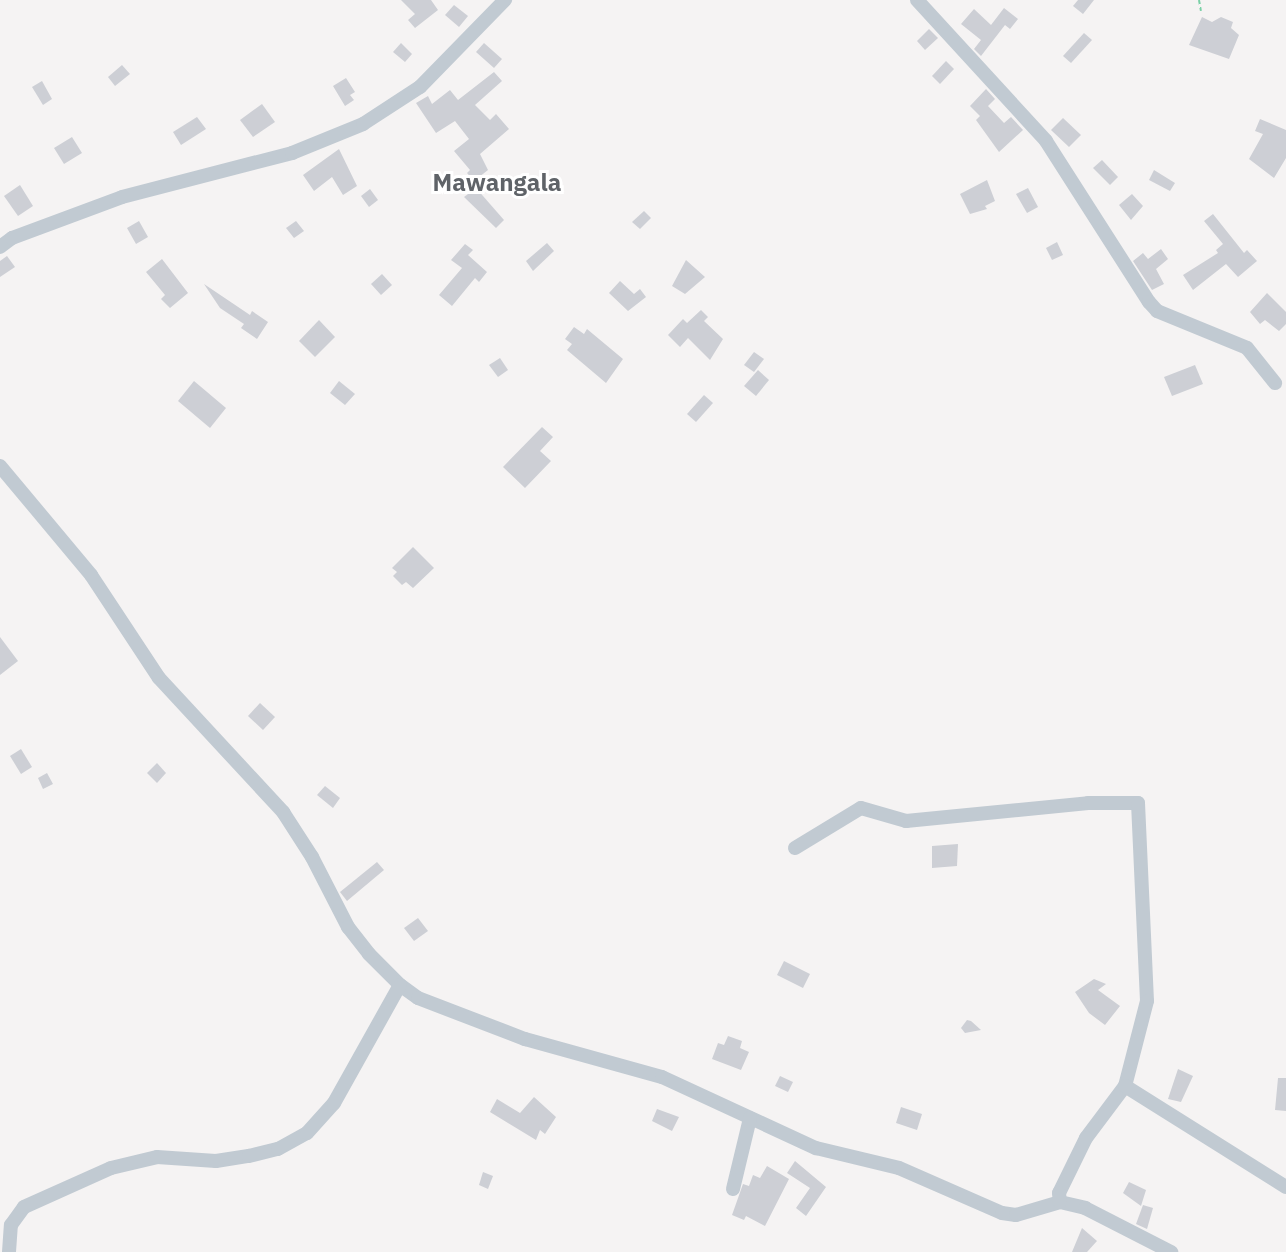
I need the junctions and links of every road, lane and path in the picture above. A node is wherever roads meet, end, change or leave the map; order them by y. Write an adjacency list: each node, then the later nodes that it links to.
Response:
1 (505, 0): 5 (street)
2 (917, 0): 6 (street)
3 (1199, 0): 4 (path)
4 (1201, 11)
5 (0, 247)
6 (1275, 383)
7 (0, 466): 9 (street)
8 (795, 848): 10 (street)
9 (400, 986): 11 (street); 15 (street)
10 (1125, 1086): 12 (street); 14 (street)
11 (750, 1118): 13 (street); 14 (street)
12 (1286, 1187)
13 (733, 1189)
14 (1060, 1202): 16 (street)
15 (9, 1252)
16 (1171, 1252)

